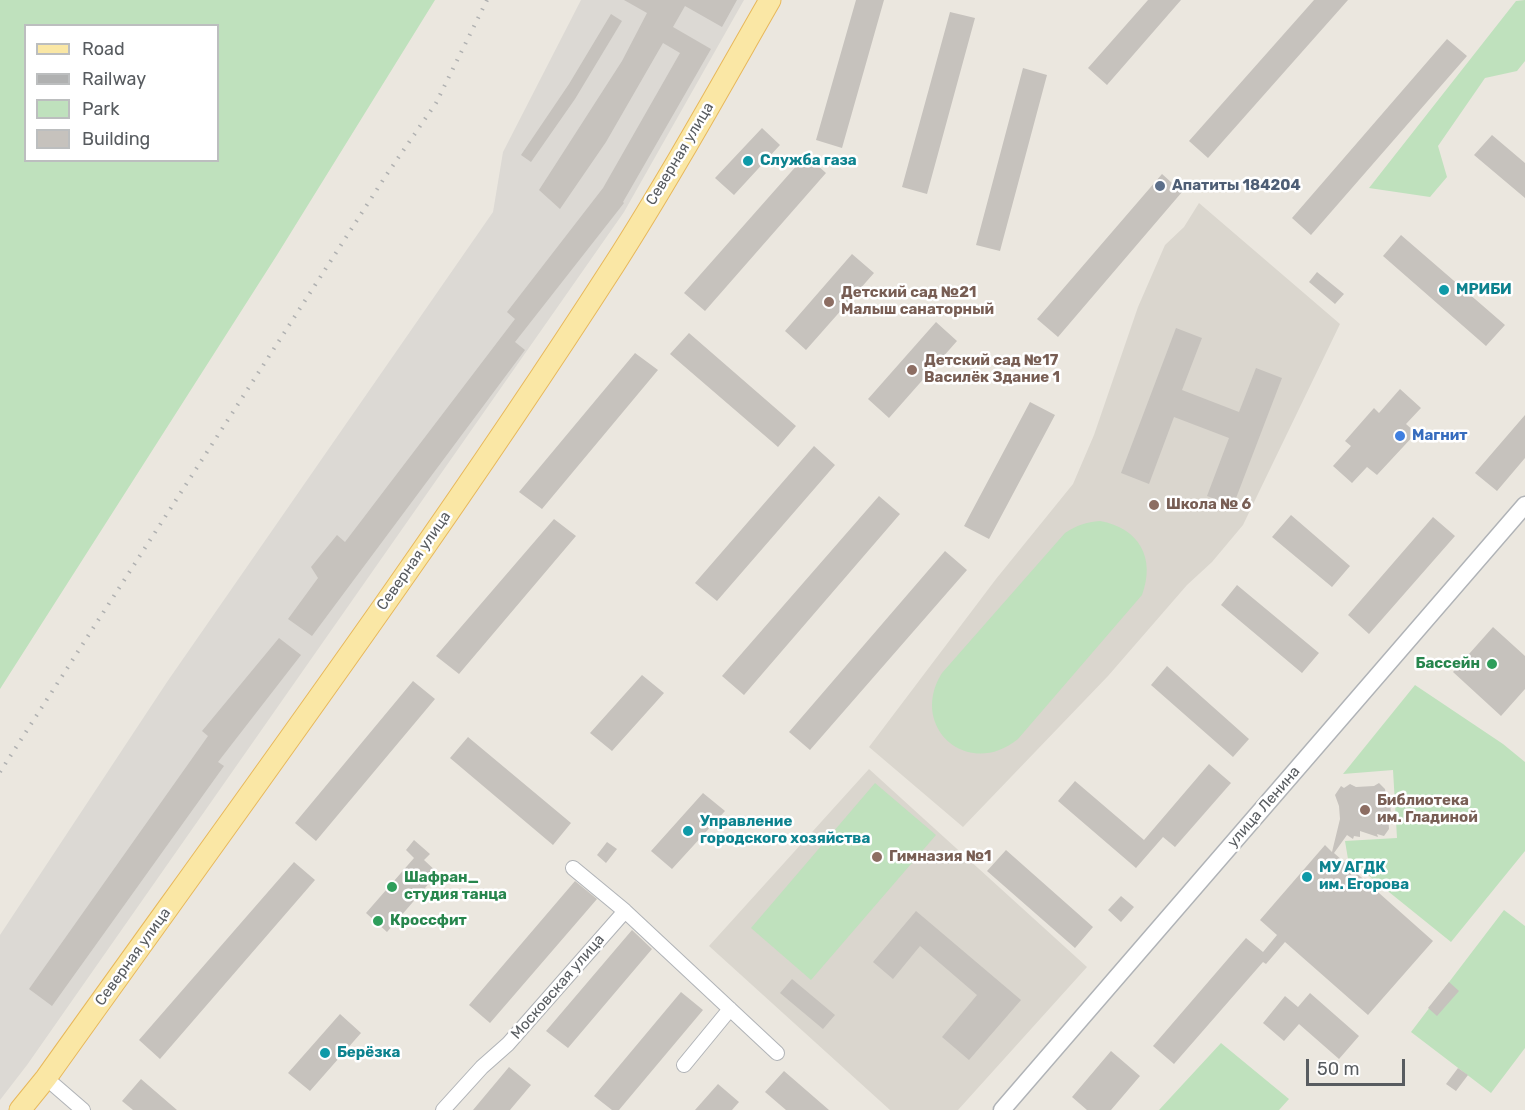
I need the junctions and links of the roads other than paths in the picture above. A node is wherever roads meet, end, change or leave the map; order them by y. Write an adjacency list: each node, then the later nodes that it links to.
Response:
1 (770, 0): 8 (main road, Северная улица)
2 (1525, 505): 12 (street, улица Ленина)
3 (573, 868): 4 (street)
4 (625, 911): 5 (street); 11 (street, Московская улица)
5 (730, 1009): 6 (street); 7 (street)
6 (777, 1053)
7 (684, 1065)
8 (46, 1078): 9 (main road, Северная улица); 10 (street)
9 (29, 1107)
10 (83, 1110)
11 (443, 1110)
12 (1002, 1110)

